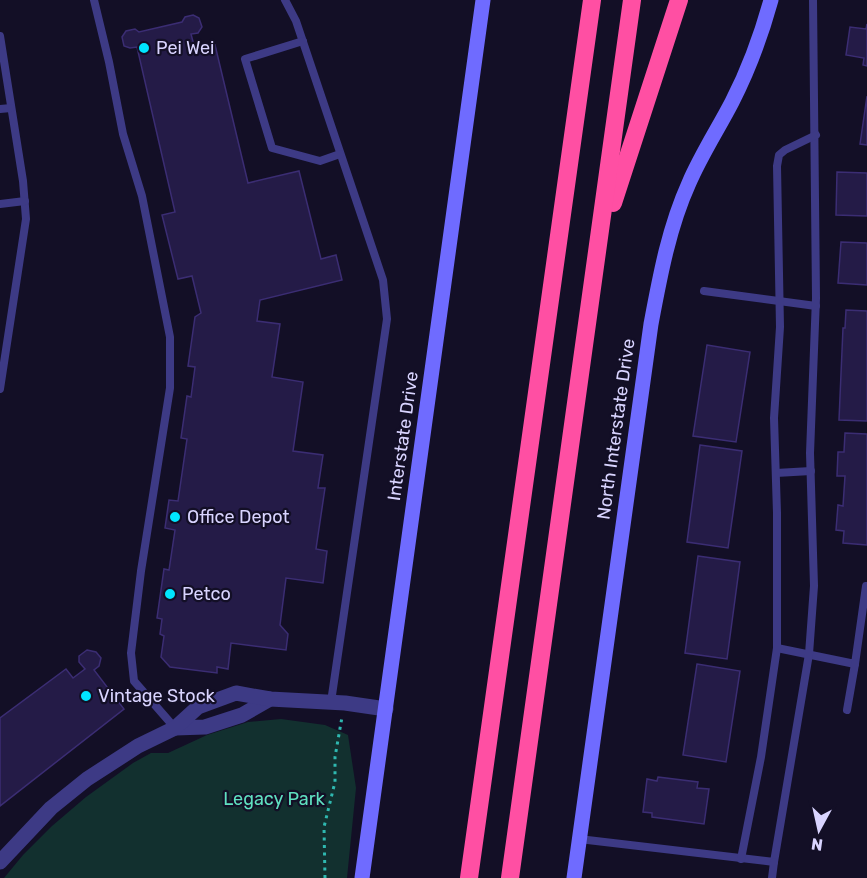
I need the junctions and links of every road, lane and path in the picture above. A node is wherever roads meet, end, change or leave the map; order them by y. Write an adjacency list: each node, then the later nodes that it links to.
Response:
1 (94, 0): 32 (lane)
2 (285, 0): 10 (lane)
3 (483, 0): 30 (street, Interstate Drive)
4 (592, 0): 39 (highway)
5 (632, 0): 17 (highway)
6 (679, 0): 17 (highway)
7 (813, 0): 13 (lane)
8 (770, 2): 33 (street, North Interstate Drive)
9 (0, 36): 11 (lane)
10 (303, 41): 14 (lane); 14 (lane)
11 (11, 108): 12 (lane); 15 (lane)
12 (0, 109)
13 (816, 135): 19 (lane); 20 (lane)
14 (340, 154): 29 (lane)
15 (25, 201): 16 (lane); 21 (lane)
16 (0, 204)
17 (597, 251): 40 (highway)
18 (704, 291): 19 (lane)
19 (779, 302): 20 (lane); 23 (lane)
20 (816, 306): 22 (lane)
21 (0, 388)
22 (811, 471): 23 (lane); 26 (lane)
23 (776, 473): 25 (lane)
24 (866, 586): 27 (lane)
25 (777, 648): 26 (lane); 35 (lane)
26 (809, 654): 27 (lane); 36 (lane)
27 (855, 664): 31 (lane)
28 (270, 699): 29 (street); 32 (street); 32 (street)
29 (338, 703): 30 (street); 37 (path)
30 (386, 710): 38 (street, Interstate Drive)
31 (847, 710)
32 (175, 728): 34 (street)
33 (579, 839): 35 (lane); 41 (street, North Interstate Drive)
34 (1, 857)
35 (741, 859): 36 (lane)
36 (774, 862): 42 (lane)
37 (325, 878)
38 (362, 878)
39 (469, 878)
40 (510, 878)
41 (574, 878)
42 (772, 878)

